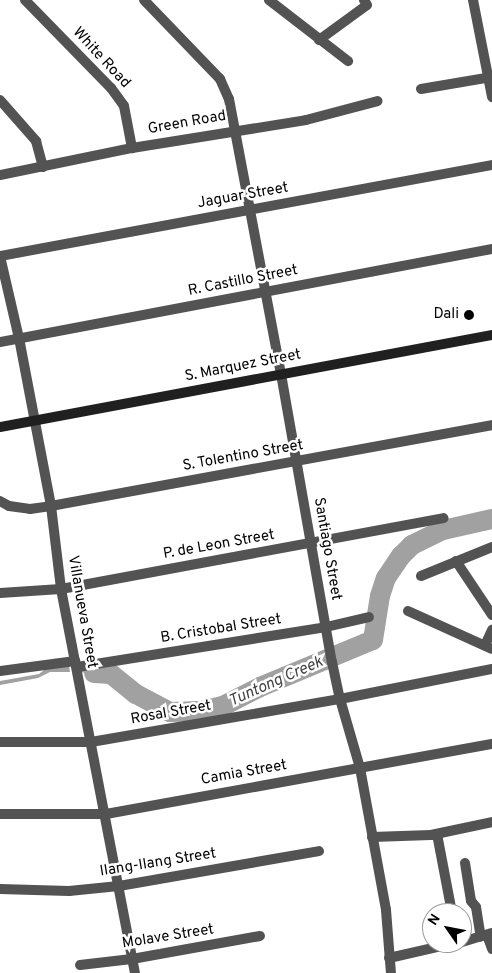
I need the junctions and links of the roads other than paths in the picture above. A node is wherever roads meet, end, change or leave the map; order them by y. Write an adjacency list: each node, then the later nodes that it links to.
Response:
1 (25, 0): 14 (street, White Road)
2 (144, 0): 13 (street, Santiago Street)
3 (269, 0): 6 (street)
4 (364, 0): 6 (street)
5 (473, 0): 8 (street)
6 (319, 40): 7 (street)
7 (348, 61)
8 (490, 77): 9 (street); 10 (street)
9 (421, 88)
10 (492, 97)
11 (0, 100): 16 (street)
12 (378, 101): 13 (street, Green Road)
13 (234, 130): 14 (street, Green Road); 18 (street, Santiago Street)
14 (132, 148): 16 (street, Green Road)
15 (492, 165): 18 (street, Jaguar Street)
16 (43, 166): 17 (street, Green Road)
17 (0, 175)
18 (249, 210): 20 (street, Jaguar Street); 21 (street, Santiago Street)
19 (492, 249): 21 (street, R. Castillo Street)
20 (0, 256): 23 (street, Villanueva Street)
21 (265, 292): 23 (street, R. Castillo Street); 25 (street, Santiago Street)
22 (492, 336): 25 (street, S. Marquez Street)
23 (19, 338): 24 (street, R. Castillo Street); 26 (street, Villanueva Street)
24 (0, 342)
25 (281, 374): 26 (street, S. Marquez Street); 29 (street, Santiago Street)
26 (35, 420): 28 (street, S. Marquez Street); 31 (street, Villanueva Street)
27 (492, 425): 29 (street, S. Tolentino Street)
28 (0, 427)
29 (296, 461): 31 (street, S. Tolentino Street); 33 (street, Santiago Street)
30 (0, 502): 31 (street, S. Tolentino Street)
31 (51, 506): 37 (street, Villanueva Street)
32 (443, 518): 33 (street, P. de Leon Street)
33 (311, 544): 37 (street, P. de Leon Street); 42 (street, Santiago Street)
34 (492, 547): 35 (street)
35 (456, 561): 36 (street); 40 (street)
36 (421, 576)
37 (61, 589): 38 (street, P. de Leon Street); 45 (street, Villanueva Street)
38 (0, 593)
39 (408, 611): 44 (street)
40 (492, 615)
41 (369, 617): 42 (street, B. Cristobal Street)
42 (326, 627): 45 (street, B. Cristobal Street); 48 (street, Santiago Street)
43 (492, 630): 44 (street)
44 (488, 647)
45 (77, 668): 47 (street, B. Cristobal Street); 50 (street, Villanueva Street)
46 (492, 669): 48 (street, Rosal Street)
47 (0, 671)
48 (340, 699): 50 (street, Rosal Street); 52 (street, Santiago Street)
49 (0, 742): 50 (street, Rosal Street)
50 (91, 742): 54 (street, Villanueva Street)
51 (492, 744): 52 (street, Camia Street)
52 (360, 768): 54 (street, Camia Street); 57 (street, Santiago Street)
53 (0, 814): 54 (street, Camia Street)
54 (106, 814): 60 (street, Villanueva Street)
55 (492, 822): 56 (street)
56 (437, 834): 57 (street); 62 (street)
57 (372, 836): 68 (street, Santiago Street)
58 (319, 851): 60 (street, Ilang-Ilang Street)
59 (464, 863): 63 (street)
60 (118, 886): 61 (street, Ilang-Ilang Street); 69 (street, Villanueva Street)
61 (0, 889)
62 (450, 903)
63 (487, 935): 65 (street); 66 (street)
64 (260, 936): 69 (street, Molave Street)
65 (472, 939)
66 (492, 949)
67 (422, 950): 68 (street)
68 (389, 958): 72 (street, Santiago Street)
69 (132, 959): 70 (street, Molave Street); 71 (street, Villanueva Street)
70 (80, 965)
71 (135, 973)
72 (391, 973)

